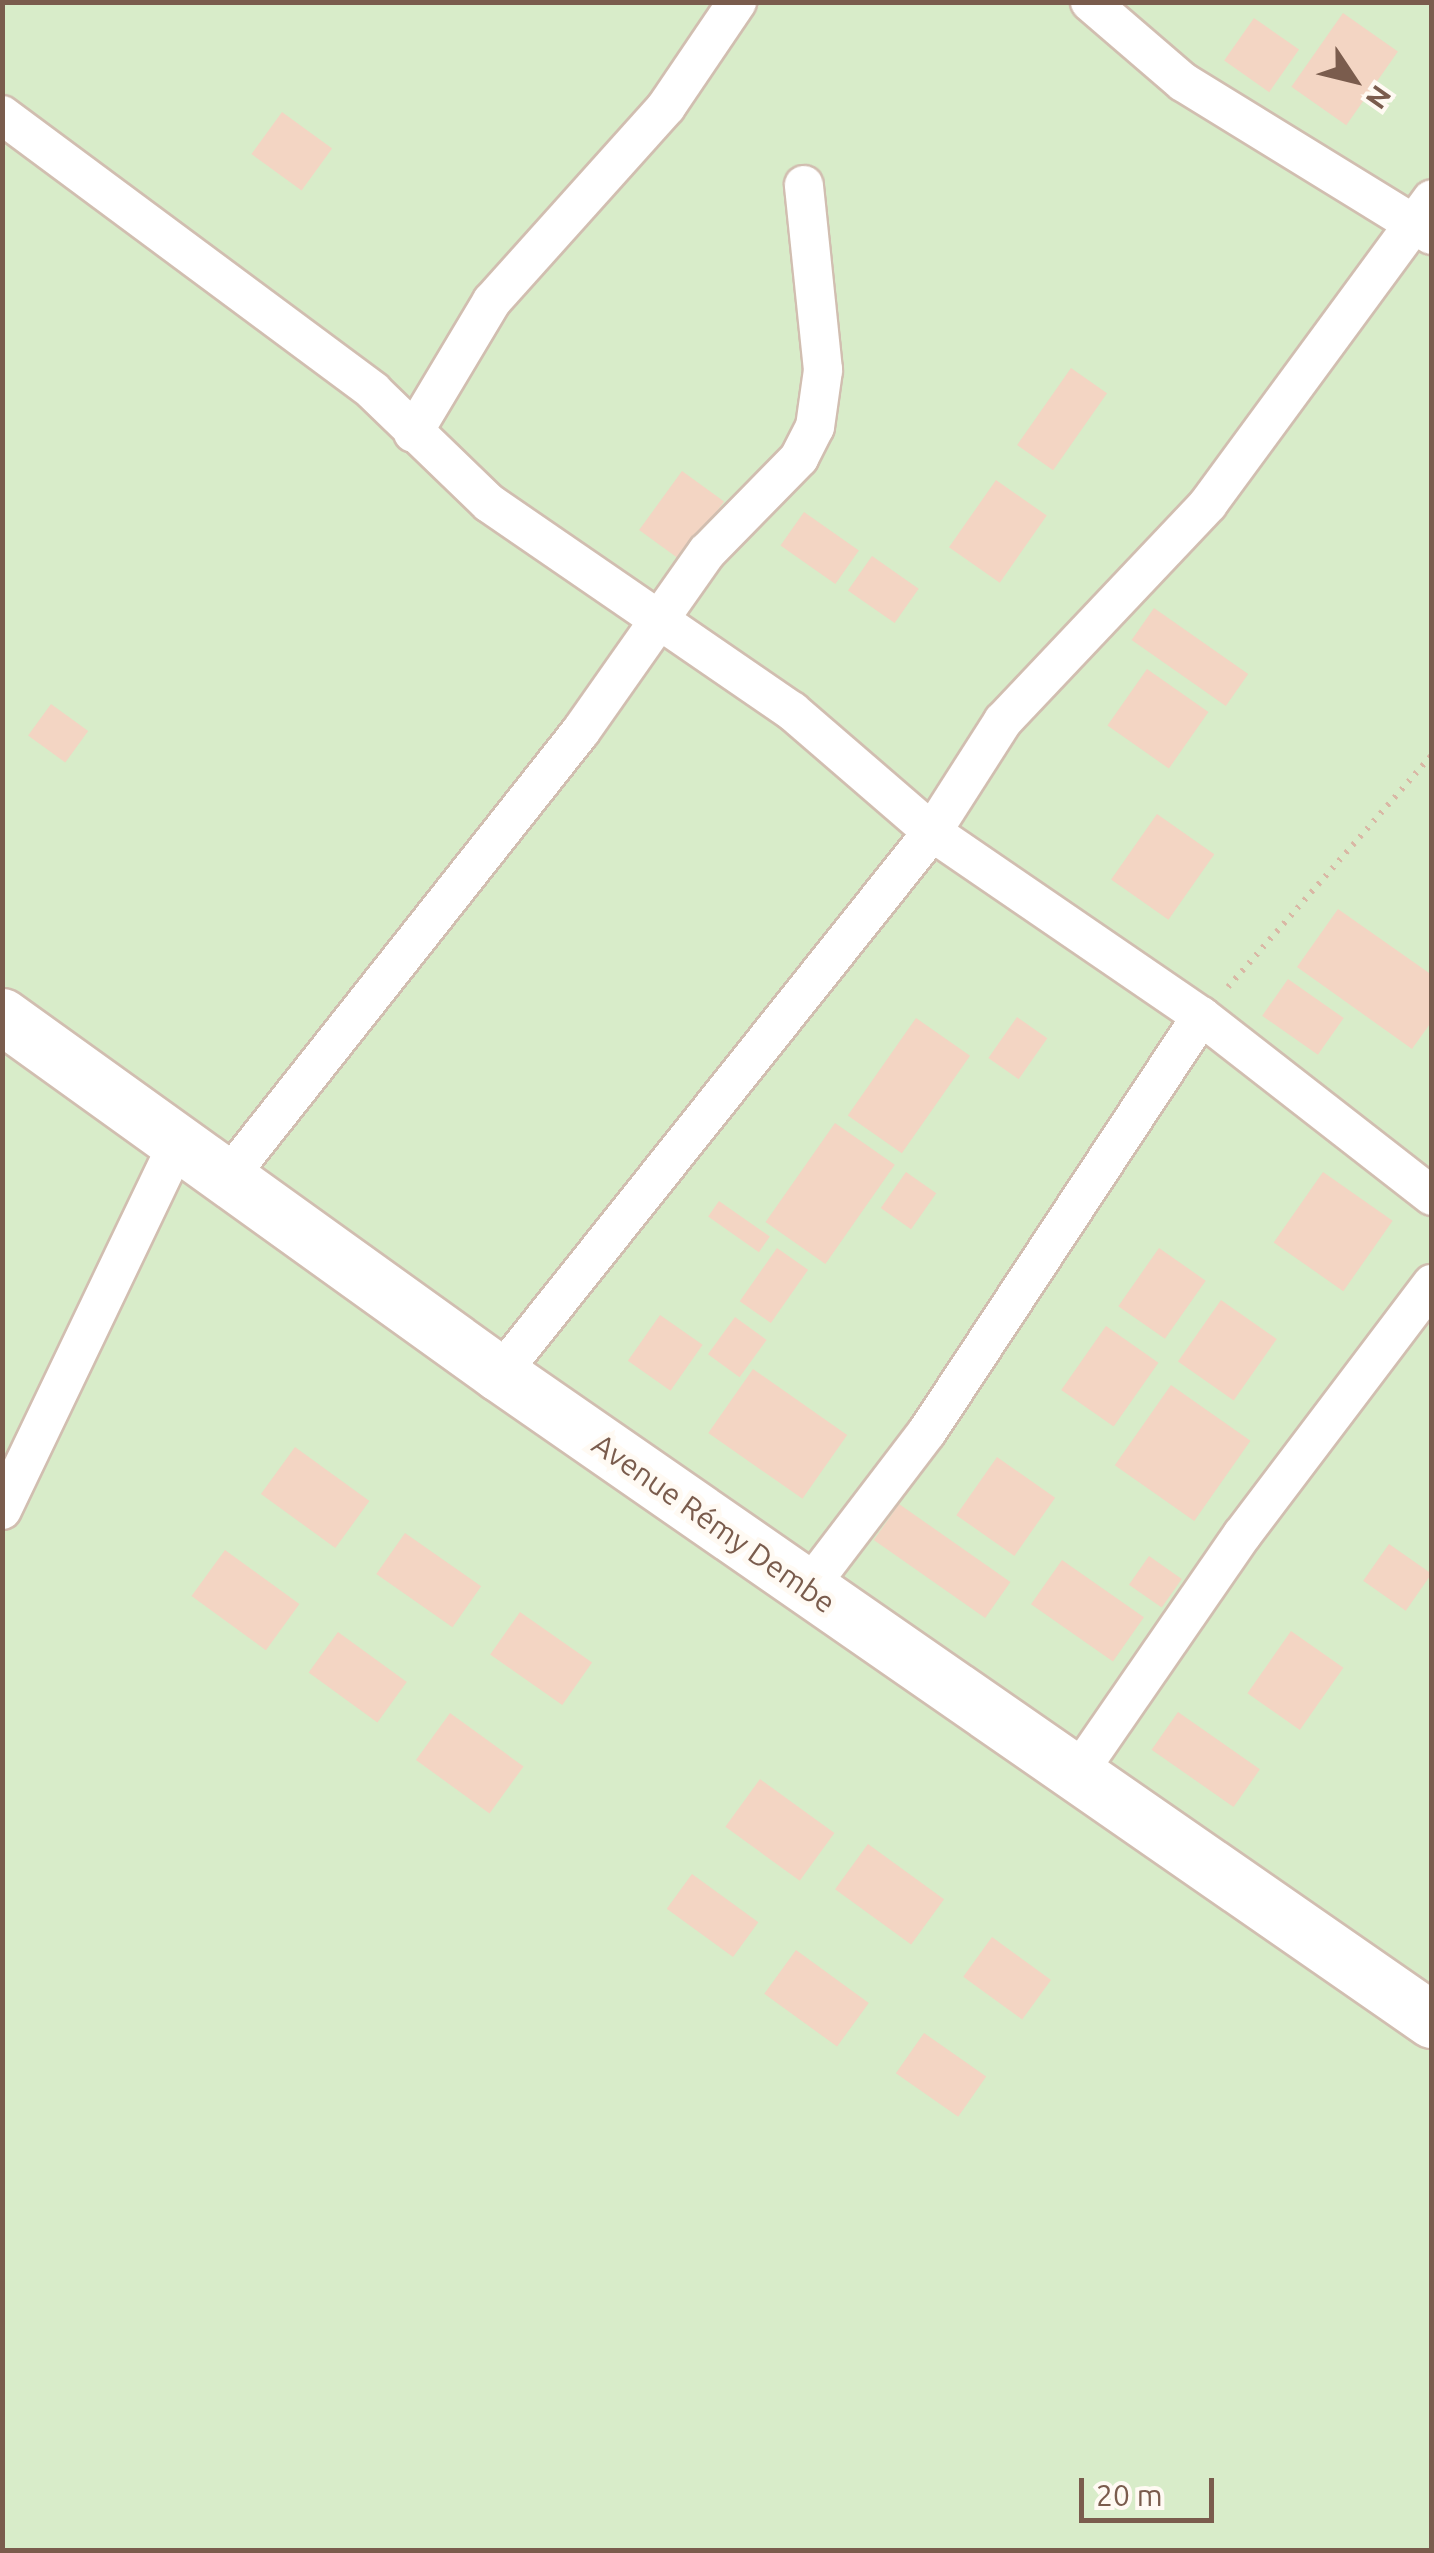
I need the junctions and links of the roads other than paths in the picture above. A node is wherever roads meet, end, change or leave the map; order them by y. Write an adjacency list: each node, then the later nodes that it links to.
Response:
1 (736, 2): 6 (street)
2 (1090, 2): 5 (street)
3 (2, 114): 6 (street)
4 (804, 185): 7 (street)
5 (1425, 218): 8 (street)
6 (413, 432): 7 (street)
7 (659, 616): 8 (street); 12 (street)
8 (932, 832): 10 (street); 15 (street)
9 (2, 1016): 11 (street, Avenue Rémy Dembe)
10 (1201, 1016): 13 (street); 17 (street)
11 (180, 1141): 12 (street, Avenue Rémy Dembe); 16 (street)
12 (229, 1176): 15 (street, Avenue Rémy Dembe)
13 (1432, 1196)
14 (1432, 1284): 18 (street)
15 (500, 1374): 17 (street, Avenue Rémy Dembe)
16 (2, 1510)
17 (808, 1588): 18 (street, Avenue Rémy Dembe)
18 (1077, 1774): 19 (street, Avenue Rémy Dembe)
19 (1432, 2020)

